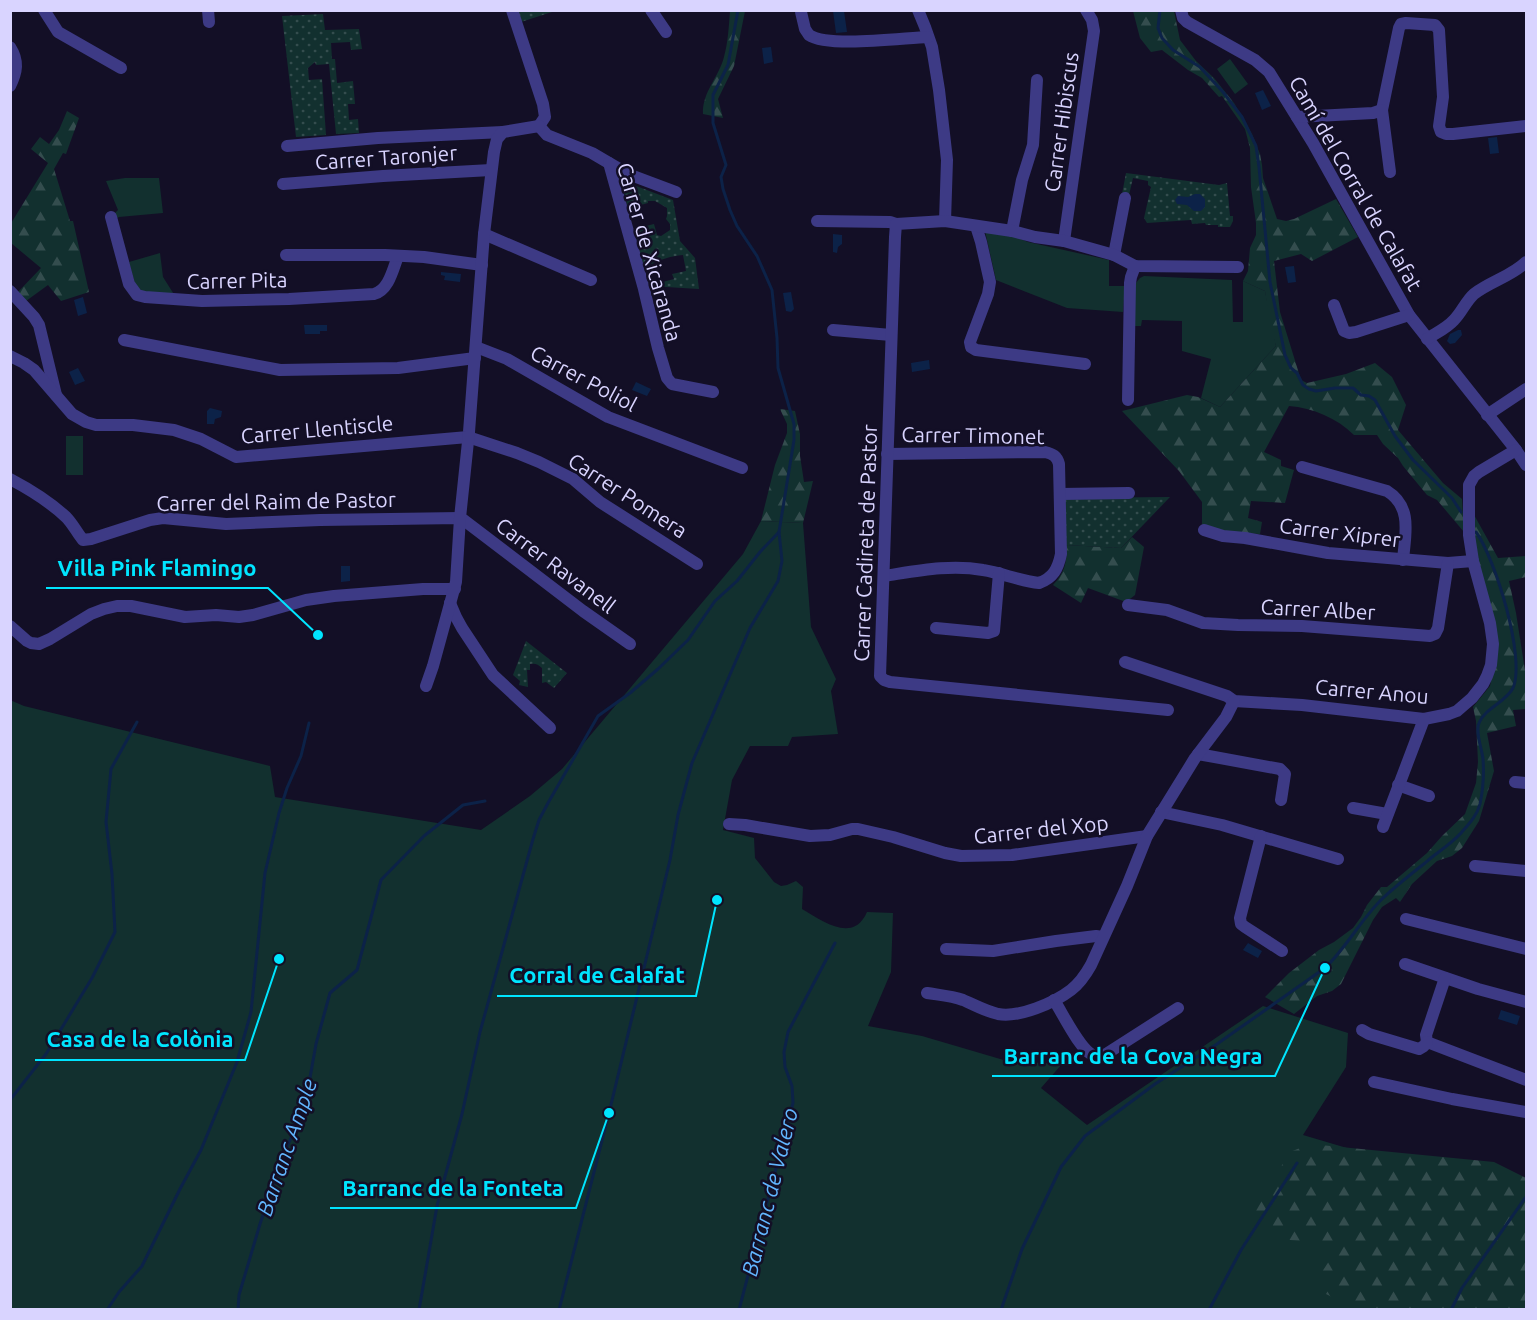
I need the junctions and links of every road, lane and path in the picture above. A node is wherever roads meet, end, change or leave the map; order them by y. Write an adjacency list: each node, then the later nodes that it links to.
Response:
1 (44, 10): 11 (street)
2 (512, 10): 16 (street)
3 (651, 10): 8 (street)
4 (918, 10): 9 (street)
5 (1086, 10): 33 (street, Carrer Hibiscus)
6 (1181, 10): 15 (street, Camí del Corral de Calafat)
7 (801, 12): 9 (street)
8 (666, 32)
9 (928, 37): 28 (street)
10 (10, 47): 13 (street)
11 (121, 68)
12 (1037, 80): 31 (street)
13 (10, 86)
14 (1382, 110): 15 (street); 17 (street); 22 (street)
15 (1297, 117): 44 (street, Camí del Corral de Calafat)
16 (539, 126): 18 (street); 20 (street, Carrer de Xicaranda)
17 (1527, 126)
18 (503, 132): 19 (street); 21 (street)
19 (287, 146)
20 (609, 163): 24 (street); 53 (street, Carrer de Xicaranda)
21 (492, 170): 23 (street, Carrer Taronjer); 32 (street)
22 (1390, 172)
23 (283, 184)
24 (676, 192)
25 (1125, 198): 35 (street)
26 (111, 217): 36 (street, Carrer Pita)
27 (817, 221): 29 (street)
28 (945, 221): 29 (street); 30 (street)
29 (896, 224): 46 (street, Carrer Cadireta de Pastor)
30 (976, 226): 31 (street); 51 (street)
31 (1012, 231): 33 (street)
32 (484, 234): 38 (street); 41 (street)
33 (1064, 241): 35 (street)
34 (286, 255): 36 (street, Carrer Pita)
35 (1114, 255): 39 (street)
36 (399, 256): 38 (street, Carrer Pita)
37 (1527, 261): 47 (street)
38 (482, 265): 49 (street)
39 (1135, 266): 40 (street); 55 (street)
40 (1238, 267)
41 (591, 280)
42 (10, 291): 54 (street)
43 (1334, 305): 44 (street, Camí del Corral de Calafat)
44 (1409, 315): 47 (street, Camí del Corral de Calafat)
45 (833, 330): 46 (street)
46 (891, 335): 59 (street, Carrer Cadireta de Pastor)
47 (1427, 339): 56 (street, Camí del Corral de Calafat)
48 (124, 340): 49 (street)
49 (475, 353): 57 (street); 62 (street, Carrer Poliol)
50 (10, 356): 54 (street, Carrer Llentiscle)
51 (1085, 364)
52 (1527, 389): 56 (street)
53 (713, 392)
54 (56, 396): 57 (street, Carrer Llentiscle)
55 (1128, 400)
56 (1487, 415): 58 (street, Camí del Corral de Calafat)
57 (468, 437): 66 (street); 71 (street, Carrer Pomera)
58 (1516, 450): 60 (street, Camí del Corral de Calafat); 69 (street, Carrer Anou)
59 (887, 454): 65 (street, Carrer Timonet); 73 (street, Carrer Cadireta de Pastor)
60 (1527, 465)
61 (1302, 467): 68 (street)
62 (742, 468)
63 (10, 479): 66 (street, Carrer del Raim de Pastor)
64 (1129, 493): 65 (street)
65 (1060, 494): 72 (street, Carrer Timonet)
66 (460, 518): 74 (street); 79 (street, Carrer Ravanell)
67 (1204, 531): 68 (street, Carrer Xiprer)
68 (1403, 560): 70 (street, Carrer Xiprer)
69 (1473, 561): 70 (street, Carrer Xiprer); 84 (street, Carrer Anou)
70 (1448, 563): 76 (street, Carrer Alber)
71 (697, 564)
72 (999, 573): 73 (street, Carrer Timonet); 78 (street)
73 (884, 576): 83 (street, Carrer Cadireta de Pastor)
74 (454, 589): 75 (street); 77 (street)
75 (450, 603): 81 (street); 85 (street)
76 (1128, 605)
77 (10, 626)
78 (936, 627)
79 (630, 644)
80 (1125, 662): 82 (street, Carrer Anou)
81 (426, 686)
82 (1234, 701): 84 (street, Carrer Anou); 86 (street)
83 (1168, 710)
84 (1424, 719): 87 (street)
85 (550, 728)
86 (1198, 754): 89 (street); 91 (street)
87 (1398, 785): 88 (street); 92 (street)
88 (1429, 796)
89 (1281, 800)
90 (1353, 808): 92 (street)
91 (1161, 812): 95 (street); 96 (street)
92 (1387, 814): 94 (street)
93 (729, 824): 96 (street, Carrer del Xop)
94 (1383, 827)
95 (1261, 836): 97 (street); 104 (street)
96 (1147, 837): 101 (street)
97 (1338, 859)
98 (1475, 866): 99 (street)
99 (1527, 871)
100 (1406, 919): 103 (street)
101 (1103, 937): 102 (street); 108 (street)
102 (946, 949)
103 (1527, 949)
104 (1282, 951)
105 (1405, 964): 106 (street)
106 (1445, 978): 109 (street); 112 (street)
107 (927, 993): 108 (street)
108 (1054, 1000): 110 (street)
109 (1527, 1002)
110 (1178, 1008)
111 (1362, 1030): 112 (street)
112 (1427, 1042): 113 (street)
113 (1527, 1080)
114 (1374, 1082): 115 (street)
115 (1527, 1112)

